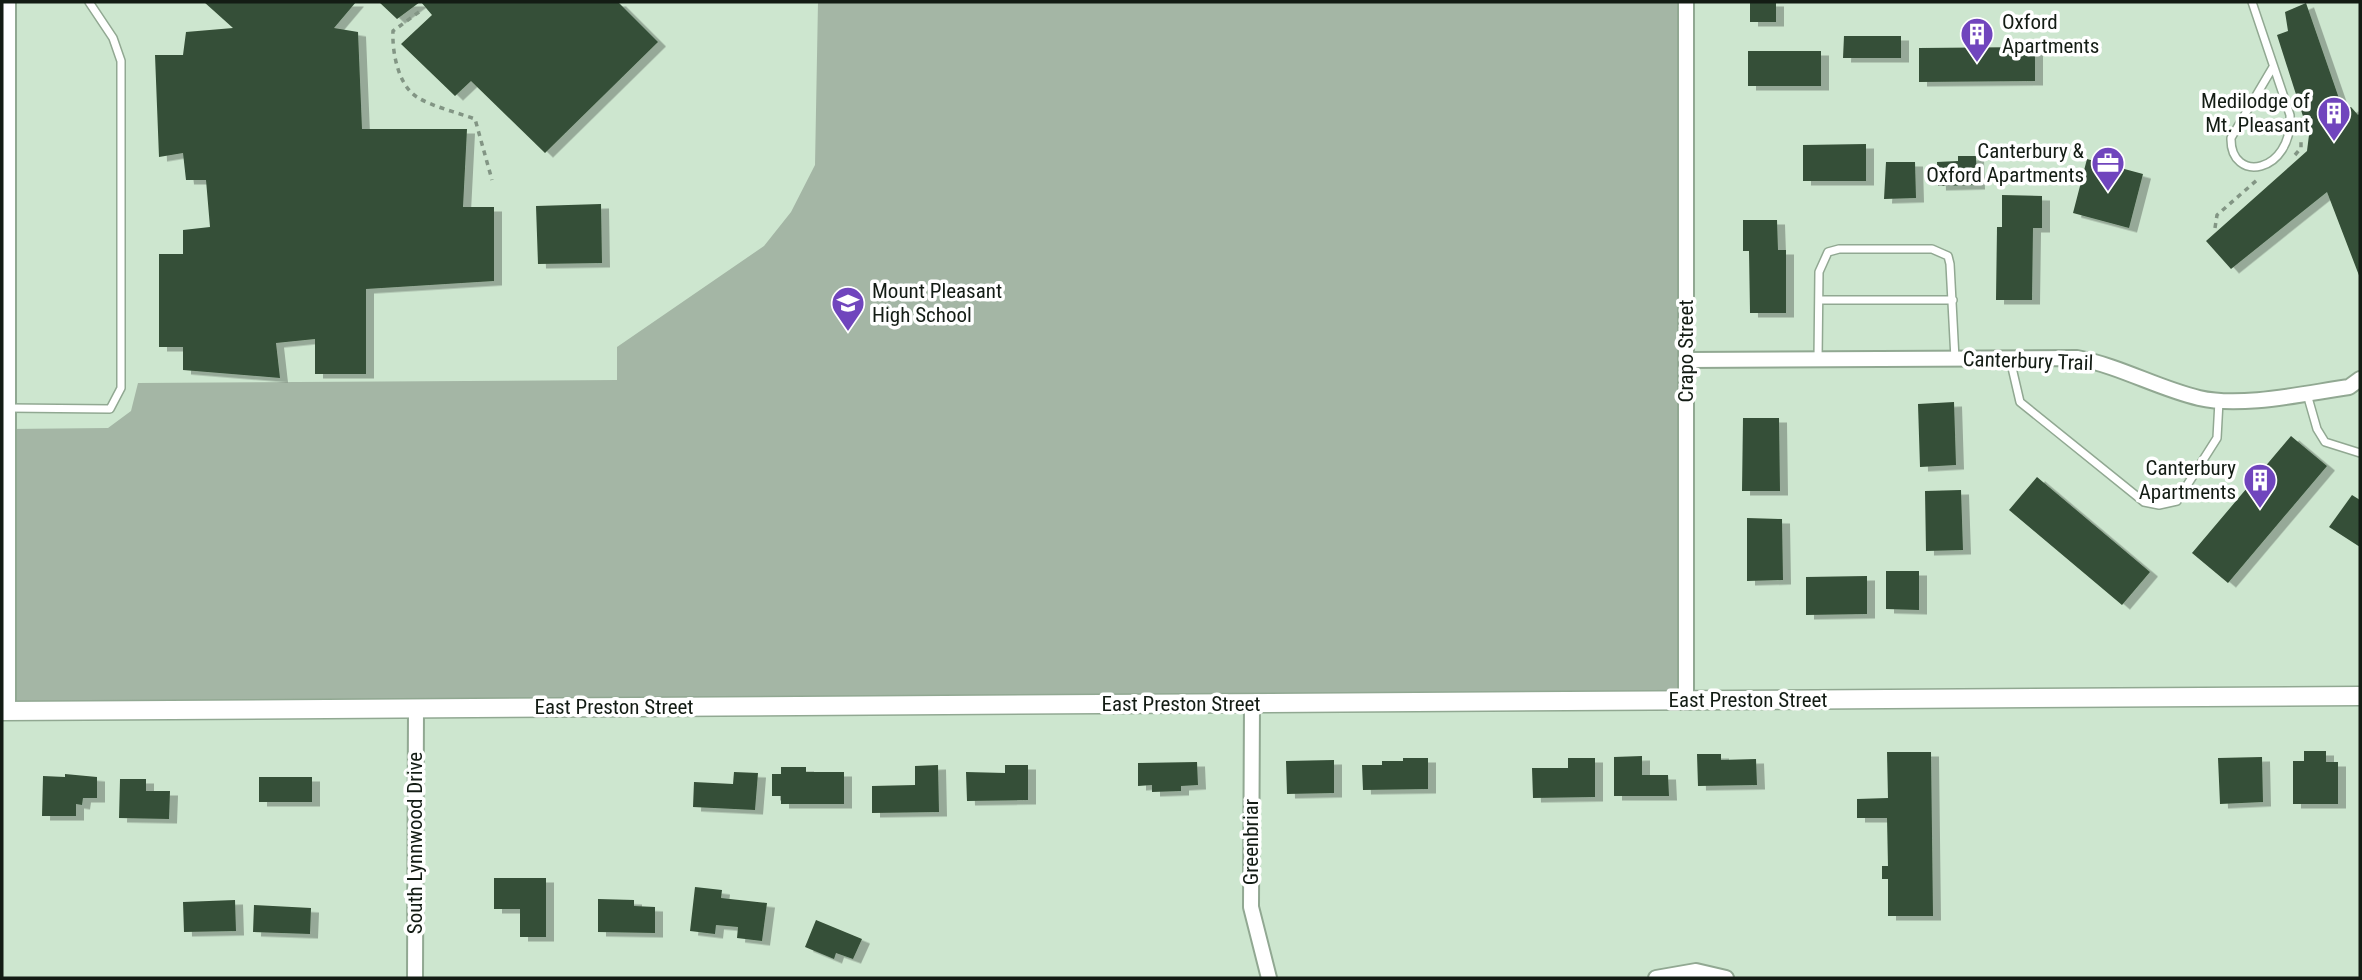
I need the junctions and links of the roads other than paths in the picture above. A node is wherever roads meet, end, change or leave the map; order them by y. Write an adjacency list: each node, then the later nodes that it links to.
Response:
1 (8, 2): 15 (street)
2 (89, 2): 15 (lane)
3 (1686, 2): 10 (street, Crapo Street)
4 (2252, 2): 5 (lane)
5 (2273, 68): 5 (lane)
6 (1819, 300): 7 (lane); 7 (lane); 11 (lane)
7 (1953, 300): 9 (lane)
8 (2010, 358): 9 (street, Canterbury Trail); 14 (street, Canterbury Trail); 14 (lane)
9 (1955, 359): 11 (street, Canterbury Trail)
10 (1687, 360): 11 (street, Canterbury Trail); 18 (street, Crapo Street)
11 (1818, 360)
12 (2360, 379): 13 (street, Canterbury Trail)
13 (2307, 393): 14 (street, Canterbury Trail); 16 (lane)
14 (2219, 399)
15 (8, 408): 21 (street)
16 (2360, 453)
17 (2360, 696): 18 (street, East Preston Street)
18 (1686, 700): 19 (street, East Preston Street)
19 (1252, 703): 20 (street, East Preston Street); 23 (street, Greenbriar)
20 (416, 708): 21 (street, East Preston Street); 22 (street, South Lynnwood Drive)
21 (5, 711)
22 (415, 978)
23 (1269, 978)
24 (1656, 978): 25 (street)
25 (1726, 978)

